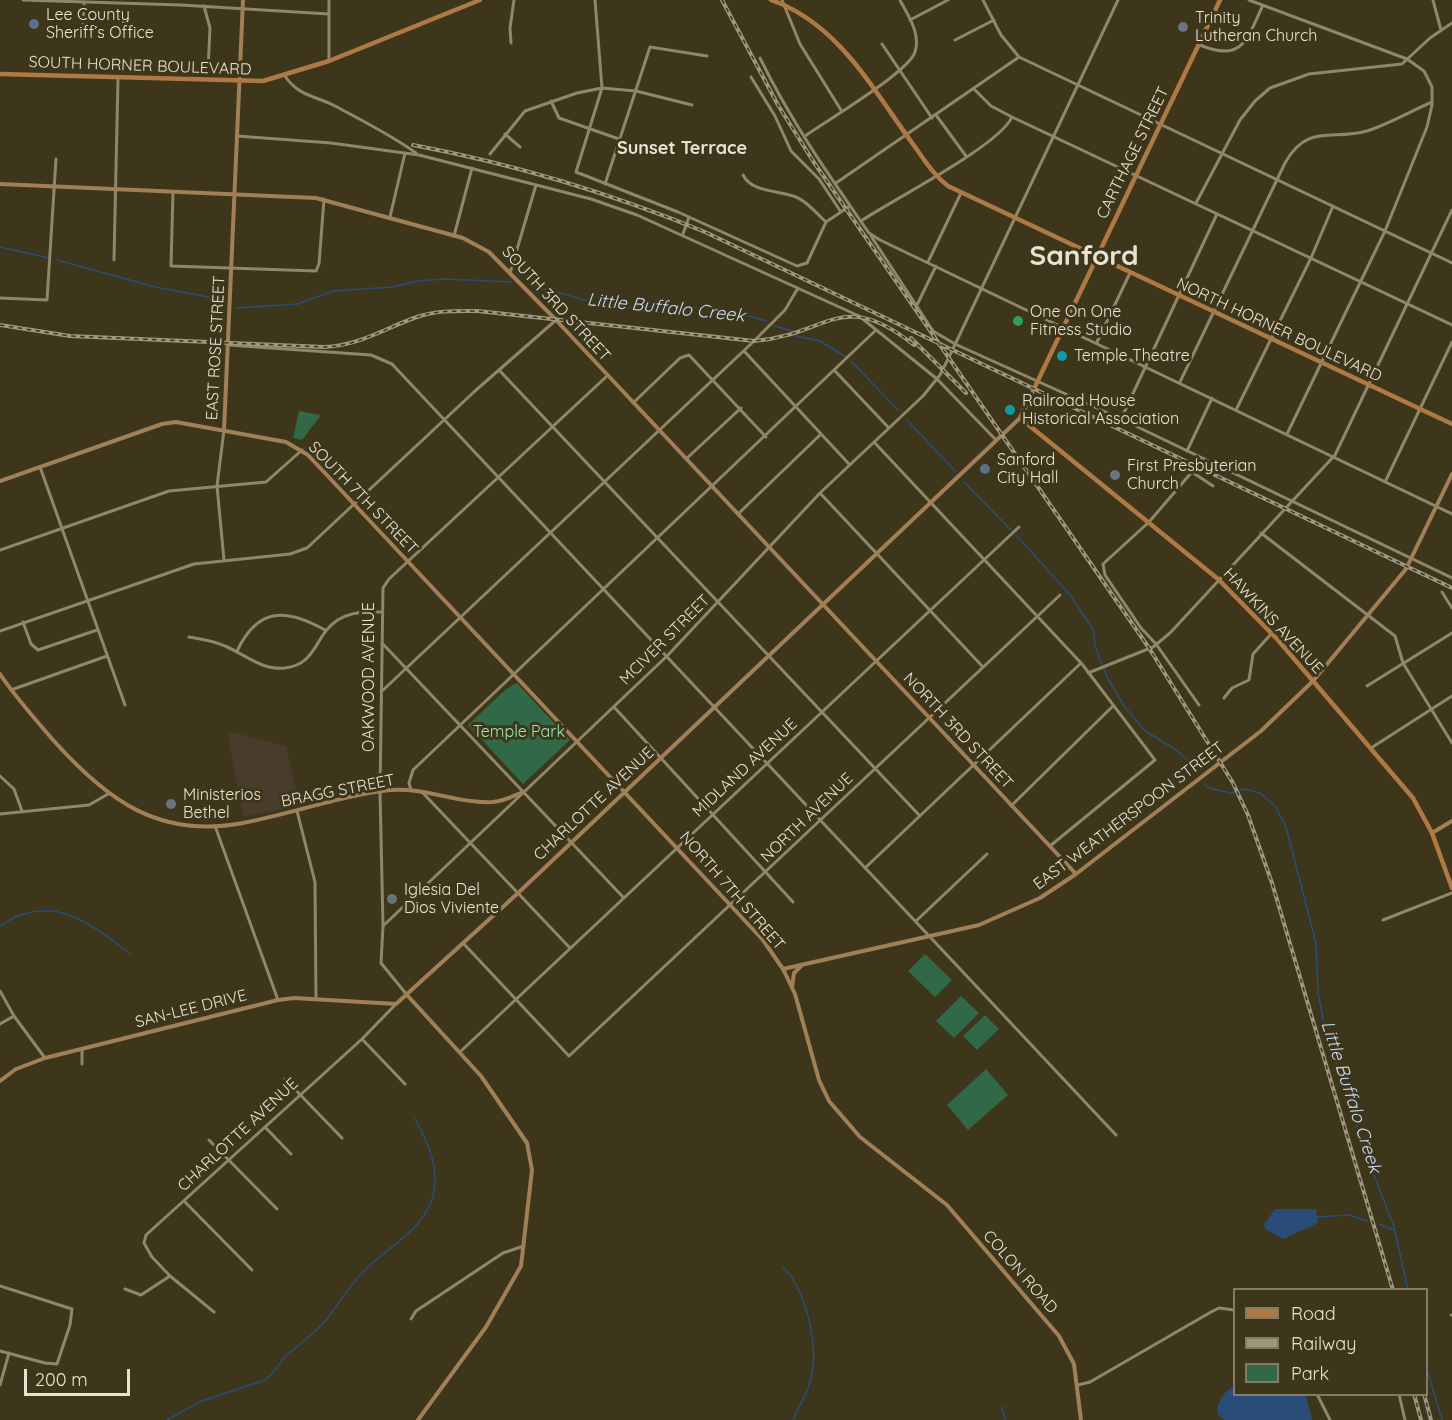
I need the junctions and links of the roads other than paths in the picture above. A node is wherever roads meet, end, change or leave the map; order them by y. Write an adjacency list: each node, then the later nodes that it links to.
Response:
1 (23, 0): 15 (street)
2 (243, 0): 22 (street, EAST ROSE STREET)
3 (329, 0): 23 (street)
4 (480, 0): 37 (main road, SOUTH HORNER BOULEVARD)
5 (514, 0): 30 (street)
6 (595, 0): 46 (street)
7 (771, 0): 18 (main road)
8 (900, 0): 24 (street)
9 (948, 0): 24 (street)
10 (983, 0): 25 (street)
11 (1118, 0): 45 (street, MCIVER STREET)
12 (1220, 0): 32 (main road, CARTHAGE STREET)
13 (1249, 0): 20 (street)
14 (1432, 0): 27 (street)
15 (63, 1): 19 (street)
16 (123, 2): 17 (street); 19 (street)
17 (181, 2): 21 (street)
18 (782, 2): 47 (main road); 53 (street)
19 (84, 3): 28 (street)
20 (1263, 5): 32 (street); 36 (street)
21 (204, 6): 22 (street); 38 (street)
22 (243, 8): 23 (street); 44 (street, EAST ROSE STREET)
23 (328, 14): 37 (street)
24 (910, 20): 39 (street)
25 (994, 20): 29 (street); 34 (street)
26 (1452, 23): 27 (street)
27 (1442, 30): 36 (street)
28 (80, 39)
29 (955, 40)
30 (511, 43)
31 (882, 45): 39 (street)
32 (1199, 45): 57 (main road, CARTHAGE STREET)
33 (707, 56): 49 (street)
34 (1019, 57): 45 (street); 48 (street)
35 (760, 58): 62 (street)
36 (1408, 60): 51 (street); 67 (street)
37 (329, 61): 41 (main road, SOUTH HORNER BOULEVARD)
38 (208, 70)
39 (900, 70): 47 (street); 56 (street)
40 (0, 74): 43 (main road, SOUTH HORNER BOULEVARD)
41 (285, 76): 44 (main road, SOUTH HORNER BOULEVARD); 69 (street)
42 (752, 77): 91 (street)
43 (118, 78): 44 (main road, SOUTH HORNER BOULEVARD); 82 (street)
44 (240, 81): 61 (street, EAST ROSE STREET)
45 (1078, 84): 57 (street); 63 (street, MCIVER STREET)
46 (602, 88): 49 (street); 50 (street); 58 (street)
47 (873, 89): 53 (street); 60 (main road)
48 (974, 89): 54 (street); 55 (street)
49 (636, 91): 52 (street); 64 (street)
50 (551, 101): 58 (street); 59 (street)
51 (1432, 102): 76 (street); 99 (street)
52 (692, 105)
53 (841, 110): 62 (street)
54 (936, 114): 56 (street); 70 (street)
55 (1012, 117): 63 (street); 70 (street)
56 (932, 118): 60 (street)
57 (1160, 123): 67 (street); 73 (main road, CARTHAGE STREET)
58 (590, 130): 64 (street); 79 (street)
59 (504, 134): 65 (street); 68 (street)
60 (906, 135): 75 (main road); 77 (street)
61 (237, 136): 66 (street); 85 (street, EAST ROSE STREET)
62 (805, 136): 77 (street)
63 (1054, 136): 73 (street); 95 (street, MCIVER STREET)
64 (620, 140): 79 (street)
65 (520, 147)
66 (405, 153): 69 (street); 94 (street)
67 (1223, 153): 76 (street); 87 (street)
68 (490, 154)
69 (419, 155): 72 (street)
70 (966, 156): 75 (street)
71 (56, 159): 81 (street)
72 (472, 168): 80 (street); 102 (street)
73 (1136, 174): 87 (street); 104 (main road, CARTHAGE STREET)
74 (742, 175): 97 (street)
75 (936, 176): 84 (main road); 96 (street)
76 (1277, 179): 89 (street); 98 (street)
77 (836, 183): 88 (street)
78 (0, 184): 81 (street, SOUTH 3RD STREET)
79 (605, 184): 93 (street)
80 (536, 185): 101 (street); 111 (street)
81 (56, 187): 82 (street, SOUTH 3RD STREET); 117 (street)
82 (114, 189): 83 (street, SOUTH 3RD STREET); 106 (street)
83 (173, 192): 85 (street, SOUTH 3RD STREET); 110 (street)
84 (961, 193): 95 (main road); 107 (street)
85 (234, 194): 86 (street, SOUTH 3RD STREET); 110 (street, EAST ROSE STREET)
86 (324, 200): 94 (street, SOUTH 3RD STREET); 110 (street)
87 (1196, 203): 92 (street)
88 (850, 206): 91 (street); 96 (street)
89 (1333, 206): 99 (street); 105 (street)
90 (1452, 210): 103 (street)
91 (841, 212): 97 (street)
92 (1217, 214): 98 (street); 116 (street)
93 (689, 216): 97 (street); 101 (street)
94 (390, 217): 102 (street, SOUTH 3RD STREET)
95 (1014, 219): 104 (main road); 115 (street, MCIVER STREET)
96 (861, 221): 100 (street)
97 (825, 222)
98 (1253, 231): 105 (street); 120 (street)
99 (1385, 231): 103 (street); 113 (street)
100 (869, 233): 107 (street); 119 (street)
101 (682, 234): 114 (street)
102 (454, 236): 111 (street, SOUTH 3RD STREET)
103 (1431, 253): 108 (street); 118 (street)
104 (1096, 258): 112 (main road, NORTH HORNER BOULEVARD); 123 (main road, CARTHAGE STREET)
105 (1311, 258): 113 (street); 125 (street)
106 (114, 260)
107 (928, 262): 109 (street)
108 (1452, 263)
109 (936, 266): 115 (street); 119 (street)
110 (231, 268): 129 (street, EAST ROSE STREET)
111 (510, 273): 121 (street, SOUTH 3RD STREET)
112 (1130, 273): 116 (main road, NORTH HORNER BOULEVARD); 127 (street)
113 (1361, 283): 118 (street); 131 (street)
114 (798, 288): 124 (street); 130 (street)
115 (982, 288): 123 (street); 128 (street, MCIVER STREET)
116 (1179, 296): 120 (main road, NORTH HORNER BOULEVARD); 132 (street)
117 (0, 298)
118 (1406, 304): 122 (street); 140 (street)
119 (917, 306): 128 (street)
120 (1213, 312): 125 (main road, NORTH HORNER BOULEVARD); 139 (street)
121 (556, 320): 133 (street); 135 (street, SOUTH 3RD STREET)
122 (1452, 325)
123 (1063, 327): 127 (street); 138 (main road, CARTHAGE STREET)
124 (875, 329): 134 (street); 136 (street)
125 (1271, 339): 131 (main road, NORTH HORNER BOULEVARD); 146 (street)
126 (1452, 342): 145 (street)
127 (1097, 343): 132 (street)
128 (955, 344): 136 (street, MCIVER STREET); 138 (street)
129 (228, 345): 148 (street); 153 (street, EAST ROSE STREET)
130 (744, 351): 137 (street); 144 (street)
131 (1322, 362): 140 (main road, NORTH HORNER BOULEVARD); 156 (street)
132 (1146, 366): 139 (street); 149 (street)
133 (499, 370): 148 (street); 151 (street)
134 (835, 371): 144 (street); 152 (street)
135 (607, 376): 142 (street, SOUTH 3RD STREET); 151 (street, OAKWOOD AVENUE)
136 (938, 379): 152 (street, MCIVER STREET); 159 (street)
137 (714, 380): 142 (street); 143 (street); 154 (street)
138 (1036, 382): 147 (main road, CHARLOTTE AVENUE); 149 (street)
139 (1179, 382): 141 (street)
140 (1369, 384): 145 (main road, NORTH HORNER BOULEVARD); 162 (street)
141 (1212, 398): 146 (street); 161 (street)
142 (633, 403): 154 (street, SOUTH 3RD STREET)
143 (741, 408): 157 (street); 163 (street)
144 (797, 408): 155 (street); 157 (street)
145 (1420, 409): 150 (main road, NORTH HORNER BOULEVARD); 172 (street)
146 (1236, 410): 156 (street)
147 (1020, 418): 159 (street, CHARLOTTE AVENUE); 183 (main road, HAWKINS AVENUE)
148 (444, 419): 169 (street); 179 (street)
149 (1120, 419): 161 (street)
150 (1452, 424)
151 (552, 426): 169 (street, OAKWOOD AVENUE); 171 (street)
152 (888, 427): 158 (street, MCIVER STREET)
153 (224, 430): 160 (street, SOUTH 7TH STREET); 166 (street, SOUTH 7TH STREET); 173 (street, EAST ROSE STREET)
154 (659, 431): 163 (street, SOUTH 3RD STREET); 171 (street)
155 (821, 434): 165 (street); 181 (street)
156 (1287, 434): 162 (street)
157 (766, 437): 175 (street)
158 (874, 442): 165 (street, MCIVER STREET); 178 (street)
159 (997, 442): 178 (street, CHARLOTTE AVENUE)
160 (302, 450): 173 (street); 179 (street, SOUTH 7TH STREET)
161 (1187, 451): 164 (street)
162 (1333, 457): 172 (street); 177 (street)
163 (686, 459): 175 (street, SOUTH 3RD STREET)
164 (1203, 459): 167 (street); 177 (street)
165 (849, 464): 176 (street, MCIVER STREET)
166 (40, 467): 170 (street, SOUTH 7TH STREET); 185 (street)
167 (1192, 472): 174 (street); 183 (street)
168 (1452, 474): 180 (street, EAST WEATHERSPOON STREET)
169 (499, 477): 186 (street); 195 (street, OAKWOOD AVENUE)
170 (0, 481)
171 (605, 482): 186 (street); 188 (street)
172 (1385, 482): 180 (street)
173 (217, 486): 185 (street); 194 (street, EAST ROSE STREET)
174 (1213, 486)
175 (712, 488): 181 (street, SOUTH 3RD STREET); 188 (street)
176 (820, 493): 189 (street, MCIVER STREET); 191 (street)
177 (1291, 500): 187 (street); 193 (street)
178 (931, 502): 191 (street, CHARLOTTE AVENUE); 192 (street)
179 (355, 505): 194 (street); 195 (street, SOUTH 7TH STREET)
180 (1437, 507): 182 (street); 193 (street, EAST WEATHERSPOON STREET)
181 (737, 514): 189 (street, SOUTH 3RD STREET)
182 (1452, 514)
183 (1149, 522): 197 (main road, HAWKINS AVENUE); 218 (street)
184 (1019, 527): 192 (street, MIDLAND AVENUE)
185 (62, 528): 190 (street); 201 (street)
186 (551, 533): 198 (street); 209 (street)
187 (1261, 533): 197 (street); 208 (street)
188 (659, 539): 198 (street); 202 (street)
189 (770, 549): 202 (street, MCIVER STREET); 203 (street, SOUTH 3RD STREET)
190 (0, 550)
191 (878, 553): 203 (street, CHARLOTTE AVENUE); 205 (street)
192 (984, 558): 205 (street, MIDLAND AVENUE); 207 (street)
193 (1413, 559): 196 (street); 208 (street, EAST WEATHERSPOON STREET)
194 (224, 560): 201 (street)
195 (408, 561): 206 (street, OAKWOOD AVENUE); 209 (street, SOUTH 7TH STREET)
196 (1452, 578)
197 (1218, 579): 214 (main road, HAWKINS AVENUE); 218 (street)
198 (604, 590): 221 (street); 230 (street)
199 (1442, 592): 204 (street)
200 (1060, 595): 207 (street, NORTH AVENUE)
201 (87, 599): 210 (street); 211 (street)
202 (720, 603): 221 (street, MCIVER STREET); 222 (street)
203 (823, 605): 222 (street, CHARLOTTE AVENUE); 223 (street, NORTH 3RD STREET)
204 (1452, 608)
205 (931, 610): 223 (street, MIDLAND AVENUE); 226 (street)
206 (381, 612): 212 (street); 217 (street, OAKWOOD AVENUE)
207 (1038, 616): 224 (street); 226 (street, NORTH AVENUE)
208 (1368, 616): 225 (street); 231 (street, EAST WEATHERSPOON STREET)
209 (461, 617): 227 (street); 230 (street, SOUTH 7TH STREET)
210 (23, 622): 211 (street); 213 (street)
211 (97, 630): 220 (street)
212 (325, 630): 219 (street); 219 (street)
213 (0, 631)
214 (1272, 633): 231 (main road, HAWKINS AVENUE); 236 (street)
215 (1452, 633): 225 (street)
216 (189, 637): 219 (street)
217 (381, 642): 227 (street); 234 (street, OAKWOOD AVENUE)
218 (1156, 644): 228 (street); 238 (street)
219 (237, 651)
220 (107, 656): 233 (street); 237 (street)
221 (668, 656): 240 (street, MCIVER STREET); 241 (street)
222 (769, 656): 241 (street, CHARLOTTE AVENUE); 243 (street)
223 (876, 662): 243 (street, MIDLAND AVENUE); 244 (street, NORTH 3RD STREET)
224 (1081, 663): 228 (street); 251 (street)
225 (1403, 663): 232 (street); 242 (street)
226 (983, 667): 244 (street, NORTH AVENUE)
227 (407, 669): 234 (street); 245 (street)
228 (1088, 673): 239 (street)
229 (0, 674): 233 (street, BRAGG STREET)
230 (514, 674): 245 (street); 246 (street, SOUTH 7TH STREET)
231 (1313, 681): 248 (main road, HAWKINS AVENUE); 277 (street, EAST WEATHERSPOON STREET)
232 (1367, 686)
233 (10, 690): 259 (street, BRAGG STREET)
234 (381, 692): 257 (street, OAKWOOD AVENUE)
235 (1452, 696): 242 (street)
236 (1224, 698)
237 (125, 705)
238 (1199, 705)
239 (1113, 706): 260 (street); 272 (street)
240 (614, 707): 246 (street, MCIVER STREET); 249 (street)
241 (714, 707): 249 (street, CHARLOTTE AVENUE); 250 (street)
242 (1431, 709): 247 (street); 248 (street)
243 (822, 712): 250 (street, MIDLAND AVENUE); 252 (street)
244 (929, 718): 251 (street, NORTH 3RD STREET); 252 (street, NORTH AVENUE)
245 (460, 724): 254 (street); 258 (street)
246 (578, 741): 256 (street, SOUTH 7TH STREET); 258 (street, MCIVER STREET)
247 (1452, 742)
248 (1371, 748): 269 (main road, HAWKINS AVENUE)
249 (661, 757): 256 (street, CHARLOTTE AVENUE); 264 (street)
250 (768, 763): 264 (street, MIDLAND AVENUE); 266 (street)
251 (973, 765): 260 (street, NORTH 3RD STREET); 265 (street)
252 (875, 768): 265 (street); 266 (street, NORTH AVENUE)
253 (0, 776): 261 (street)
254 (411, 790): 255 (street, BRAGG STREET); 257 (street, BRAGG STREET)
255 (420, 791): 258 (street, BRAGG STREET); 271 (street)
256 (625, 791): 270 (street, CHARLOTTE AVENUE); 273 (street, NORTH 7TH STREET)
257 (380, 792): 262 (street, BRAGG STREET); 286 (street, OAKWOOD AVENUE)
258 (523, 792): 270 (street); 271 (street, MCIVER STREET)
259 (108, 794): 261 (street); 268 (street, BRAGG STREET)
260 (1011, 806): 272 (street, NORTH 3RD STREET)
261 (22, 811): 263 (street)
262 (297, 811): 268 (street, BRAGG STREET); 295 (street)
263 (0, 814)
264 (714, 814): 273 (street, MIDLAND AVENUE); 276 (street)
265 (920, 816): 275 (street)
266 (821, 820): 275 (street); 276 (street, NORTH AVENUE)
267 (1452, 821): 269 (street)
268 (215, 826): 296 (street)
269 (1432, 833): 278 (main road, HAWKINS AVENUE)
270 (571, 841): 280 (street, CHARLOTTE AVENUE); 281 (street)
271 (470, 843): 280 (street); 286 (street, MCIVER STREET)
272 (1050, 846): 277 (street, NORTH 3RD STREET)
273 (678, 847): 281 (street, MIDLAND AVENUE); 283 (street, NORTH 7TH STREET)
274 (987, 854): 285 (street)
275 (865, 868): 285 (street)
276 (768, 872): 282 (street); 283 (street, NORTH AVENUE)
277 (1076, 874): 287 (street, EAST WEATHERSPOON STREET)
278 (1452, 888)
279 (1452, 893): 284 (street)
280 (517, 894): 288 (street, CHARLOTTE AVENUE); 289 (street)
281 (624, 898): 289 (street, MIDLAND AVENUE)
282 (794, 902)
283 (732, 904): 291 (street, NORTH 7TH STREET); 297 (street, NORTH AVENUE)
284 (1383, 920)
285 (916, 921): 287 (street)
286 (383, 926): 294 (street, OAKWOOD AVENUE)
287 (929, 936): 290 (street, EAST WEATHERSPOON STREET); 311 (street)
288 (463, 943): 294 (street, CHARLOTTE AVENUE); 297 (street)
289 (571, 949): 297 (street, MIDLAND AVENUE)
290 (803, 964): 291 (street, EAST WEATHERSPOON STREET); 292 (street)
291 (783, 969): 292 (street, NORTH 7TH STREET)
292 (792, 987): 316 (street, NORTH 7TH STREET)
293 (0, 991): 299 (street)
294 (407, 995): 298 (street, CHARLOTTE AVENUE); 303 (street)
295 (316, 999): 296 (street, SAN-LEE DRIVE); 298 (street, SAN-LEE DRIVE)
296 (278, 1000): 302 (street, SAN-LEE DRIVE)
297 (516, 1000): 303 (street, MIDLAND AVENUE)
298 (396, 1004): 301 (street, CHARLOTTE AVENUE)
299 (14, 1016): 300 (street); 304 (street)
300 (0, 1024)
301 (362, 1038): 308 (street); 309 (street, CHARLOTTE AVENUE)
302 (81, 1049): 304 (street, SAN-LEE DRIVE); 305 (street)
303 (461, 1051): 319 (street)
304 (45, 1058): 307 (street, SAN-LEE DRIVE)
305 (82, 1064)
306 (285, 1079): 309 (street)
307 (0, 1081)
308 (405, 1084)
309 (300, 1094): 310 (street, CHARLOTTE AVENUE); 312 (street)
310 (265, 1127): 314 (street); 315 (street, CHARLOTTE AVENUE)
311 (1116, 1135)
312 (342, 1138)
313 (209, 1140): 315 (street)
314 (291, 1155)
315 (229, 1160): 317 (street, CHARLOTTE AVENUE); 318 (street)
316 (897, 1166): 330 (street, COLON ROAD)
317 (184, 1201): 320 (street); 321 (street, CHARLOTTE AVENUE)
318 (277, 1209)
319 (524, 1246): 326 (street); 333 (street)
320 (252, 1270)
321 (170, 1276): 323 (street); 325 (street)
322 (0, 1286): 328 (street)
323 (125, 1289)
324 (1233, 1310): 330 (street)
325 (214, 1312)
326 (411, 1319)
327 (0, 1351): 328 (street)
328 (9, 1353): 329 (street)
329 (0, 1385)
330 (1078, 1385): 334 (street, COLON ROAD)
331 (1318, 1396): 335 (street)
332 (1399, 1396): 336 (street)
333 (418, 1420)
334 (1081, 1420)
335 (1330, 1420)
336 (1405, 1420)

